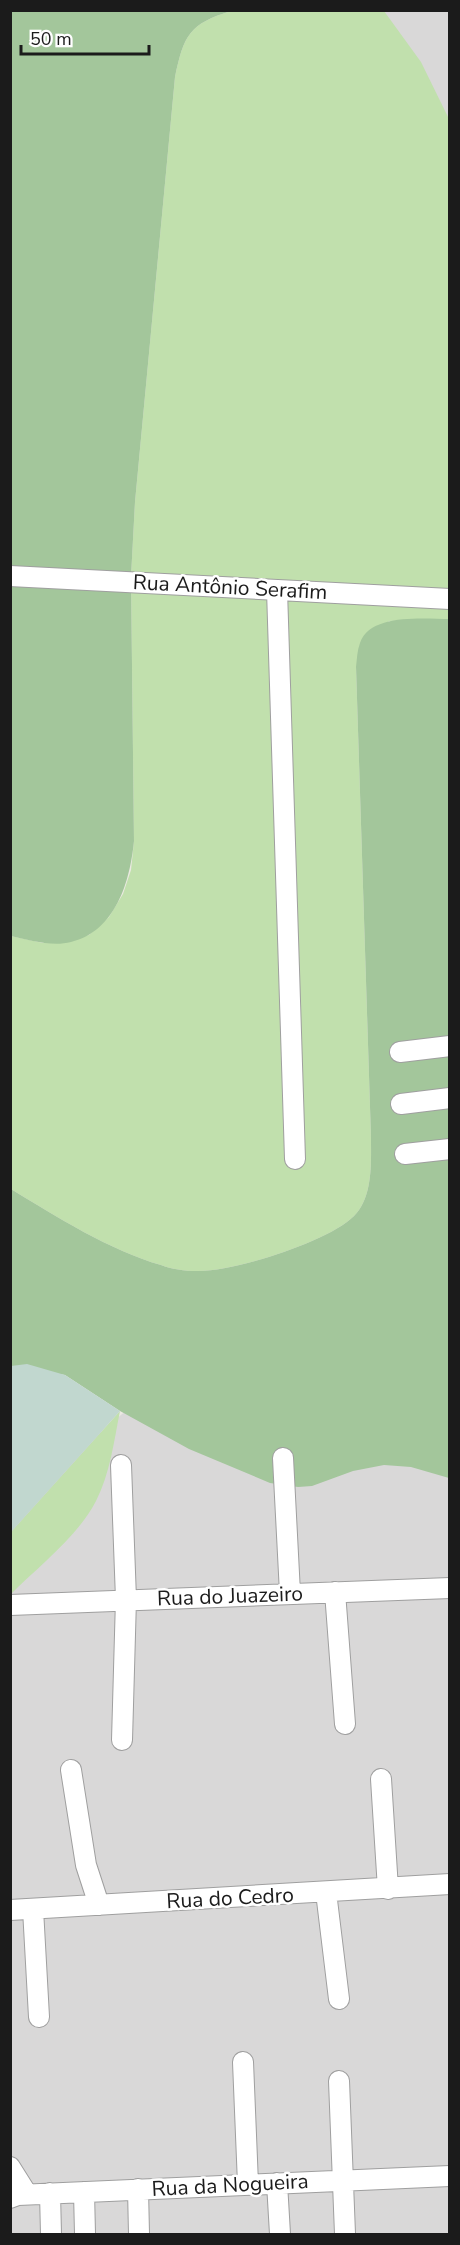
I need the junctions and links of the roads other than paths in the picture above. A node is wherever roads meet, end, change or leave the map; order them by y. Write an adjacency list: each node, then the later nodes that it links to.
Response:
1 (10, 576): 2 (street, Rua Antônio Serafim)
2 (277, 590): 3 (street, Rua Antônio Serafim); 10 (street)
3 (450, 599)
4 (450, 1046): 5 (street)
5 (400, 1052)
6 (450, 1098): 7 (street)
7 (401, 1104)
8 (450, 1149): 9 (street)
9 (405, 1154)
10 (295, 1159)
11 (283, 1458): 15 (street)
12 (121, 1466): 16 (street)
13 (450, 1588): 14 (street, Rua do Juazeiro)
14 (335, 1592): 15 (street, Rua do Juazeiro); 18 (street)
15 (290, 1593): 16 (street, Rua do Juazeiro)
16 (126, 1599): 17 (street, Rua do Juazeiro); 19 (street)
17 (10, 1605)
18 (345, 1724)
19 (122, 1740)
20 (71, 1770): 25 (street)
21 (381, 1779): 23 (street)
22 (450, 1884): 23 (street, Rua do Cedro)
23 (388, 1889): 24 (street, Rua do Cedro)
24 (326, 1892): 25 (street, Rua do Cedro); 28 (street)
25 (99, 1905): 26 (street, Rua do Cedro)
26 (33, 1909): 27 (street, Rua do Cedro); 29 (street)
27 (10, 1910)
28 (339, 1999)
29 (39, 2018)
30 (243, 2062): 36 (street)
31 (339, 2080): 34 (street)
32 (10, 2167): 40 (street)
33 (450, 2176): 34 (street, Rua da Nogueira)
34 (341, 2180): 35 (street, Rua da Nogueira); 45 (street)
35 (277, 2183): 36 (street, Rua da Nogueira); 44 (street)
36 (248, 2184): 37 (street, Rua da Nogueira)
37 (138, 2189): 38 (street, Rua da Nogueira); 43 (street)
38 (84, 2192): 39 (street, Rua da Nogueira); 42 (street)
39 (50, 2193): 40 (street, Rua da Nogueira); 41 (street)
40 (19, 2196)
41 (51, 2235)
42 (85, 2235)
43 (139, 2235)
44 (280, 2235)
45 (345, 2235)

